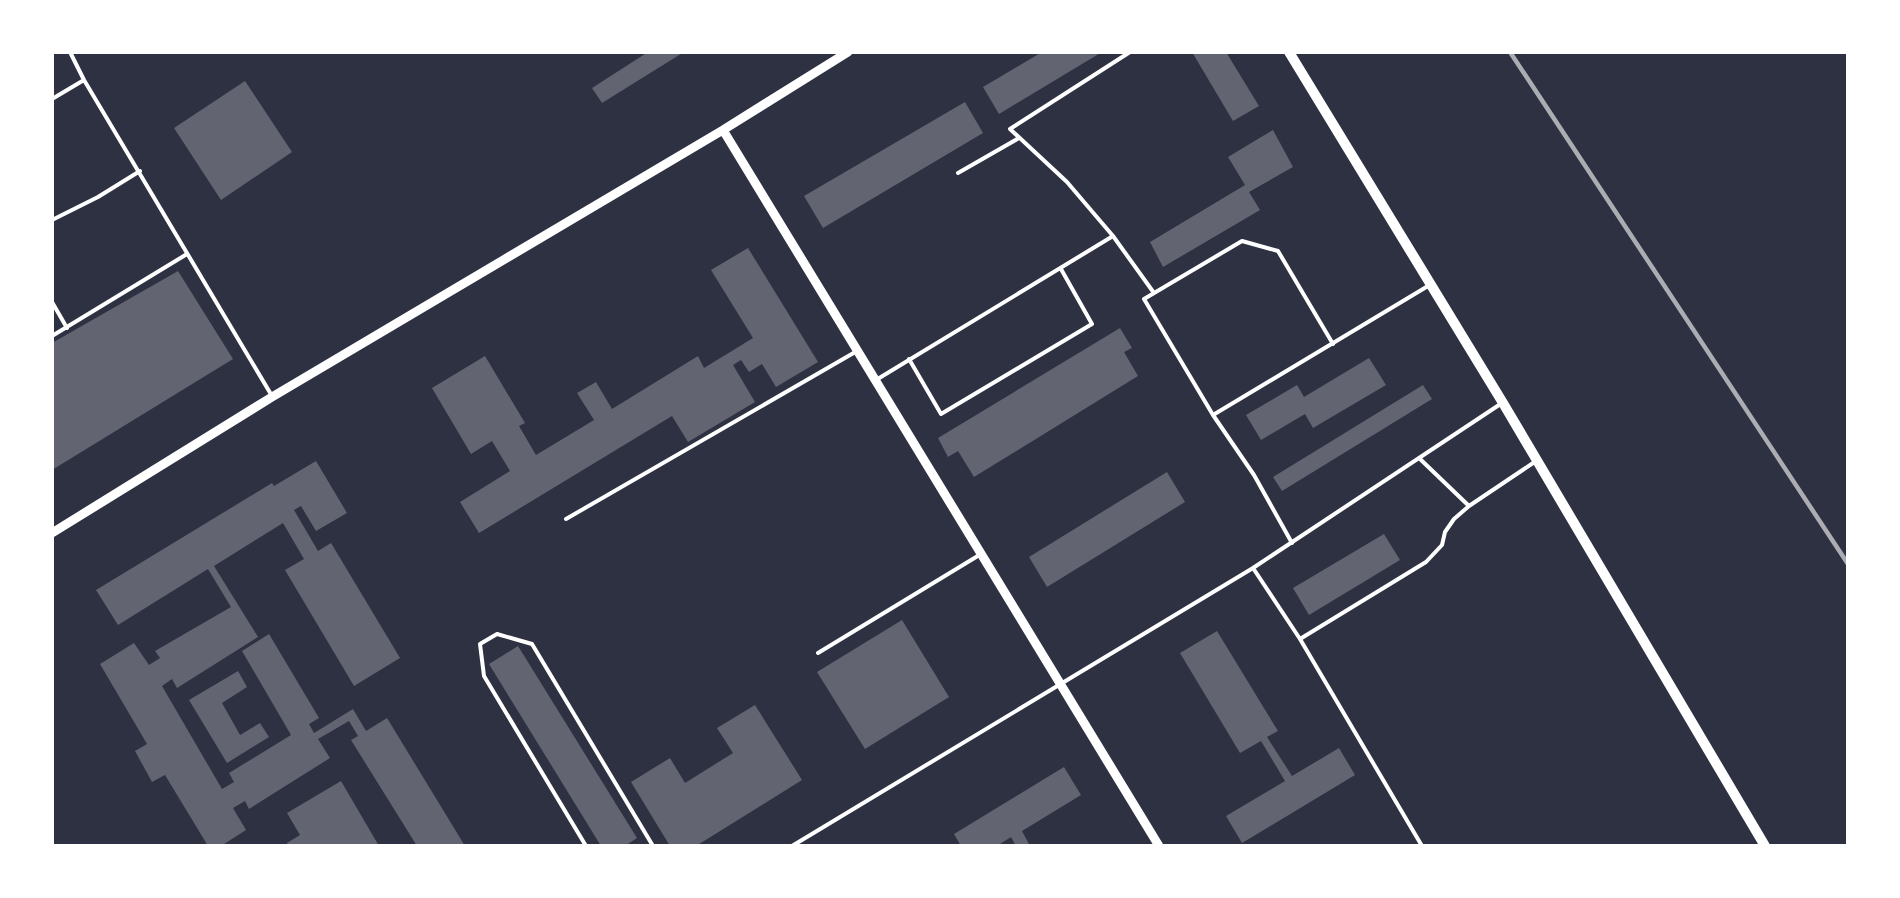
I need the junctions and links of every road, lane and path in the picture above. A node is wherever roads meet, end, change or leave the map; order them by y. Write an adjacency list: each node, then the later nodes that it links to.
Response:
1 (70, 52): 5 (lane)
2 (848, 52): 7 (street)
3 (1130, 52): 8 (lane)
4 (1289, 52): 15 (main road)
5 (84, 80): 6 (lane); 9 (lane)
6 (52, 99)
7 (723, 130): 21 (street); 24 (street)
8 (1019, 138): 10 (lane); 12 (lane)
9 (140, 171): 11 (lane); 13 (lane)
10 (958, 173)
11 (52, 220)
12 (1113, 236): 14 (lane); 16 (lane)
13 (187, 254): 18 (lane); 24 (lane)
14 (1061, 269): 22 (lane); 22 (lane)
15 (1431, 285): 20 (lane); 25 (main road)
16 (1154, 293): 20 (lane); 26 (lane)
17 (52, 302): 18 (lane)
18 (67, 328): 19 (lane)
19 (52, 336)
20 (1333, 344): 26 (lane)
21 (857, 351): 23 (street); 30 (lane)
22 (909, 359): 23 (lane)
23 (875, 380): 33 (street)
24 (273, 397): 31 (street)
25 (1503, 403): 27 (lane); 28 (main road)
26 (1213, 415): 32 (lane)
27 (1419, 458): 29 (lane); 32 (lane)
28 (1536, 460): 29 (lane); 43 (main road)
29 (1469, 506): 35 (lane)
30 (566, 519)
31 (52, 533)
32 (1292, 543): 34 (lane)
33 (982, 554): 36 (lane); 37 (street)
34 (1253, 568): 35 (lane); 37 (lane)
35 (1300, 639): 42 (lane)
36 (818, 653)
37 (1061, 684): 40 (lane); 41 (street)
38 (586, 846): 39 (lane)
39 (653, 846)
40 (792, 846)
41 (1159, 846)
42 (1422, 846)
43 (1765, 846)

